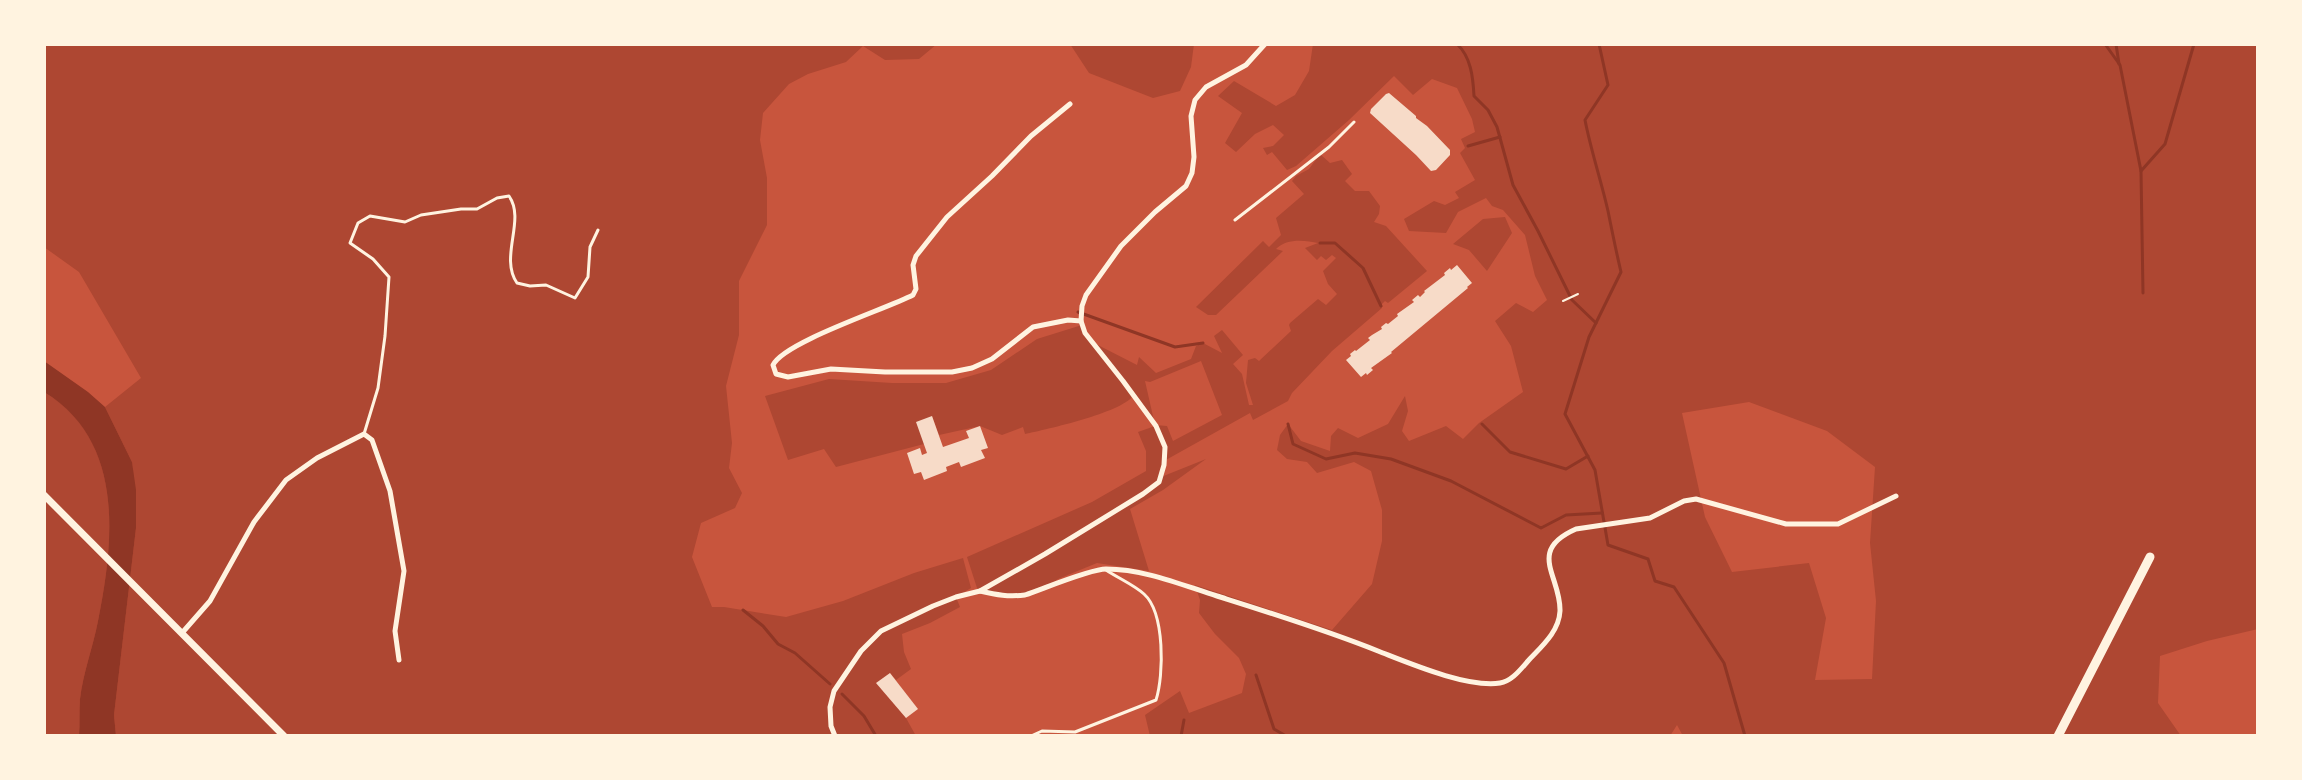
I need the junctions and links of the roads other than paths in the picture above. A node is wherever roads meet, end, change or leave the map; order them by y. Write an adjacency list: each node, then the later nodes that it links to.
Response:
1 (1265, 44): 6 (street)
2 (1070, 104): 6 (street)
3 (1354, 122): 4 (lane)
4 (1235, 220)
5 (598, 230): 7 (lane)
6 (1081, 321): 12 (street)
7 (364, 434): 13 (street); 14 (street)
8 (44, 495): 13 (main road)
9 (1896, 496): 11 (street)
10 (2150, 557): 18 (highway)
11 (1103, 568): 12 (street); 17 (lane)
12 (980, 591): 16 (street)
13 (182, 633): 15 (main road)
14 (399, 660)
15 (284, 736)
16 (835, 736)
17 (1031, 736)
18 (2058, 736)

